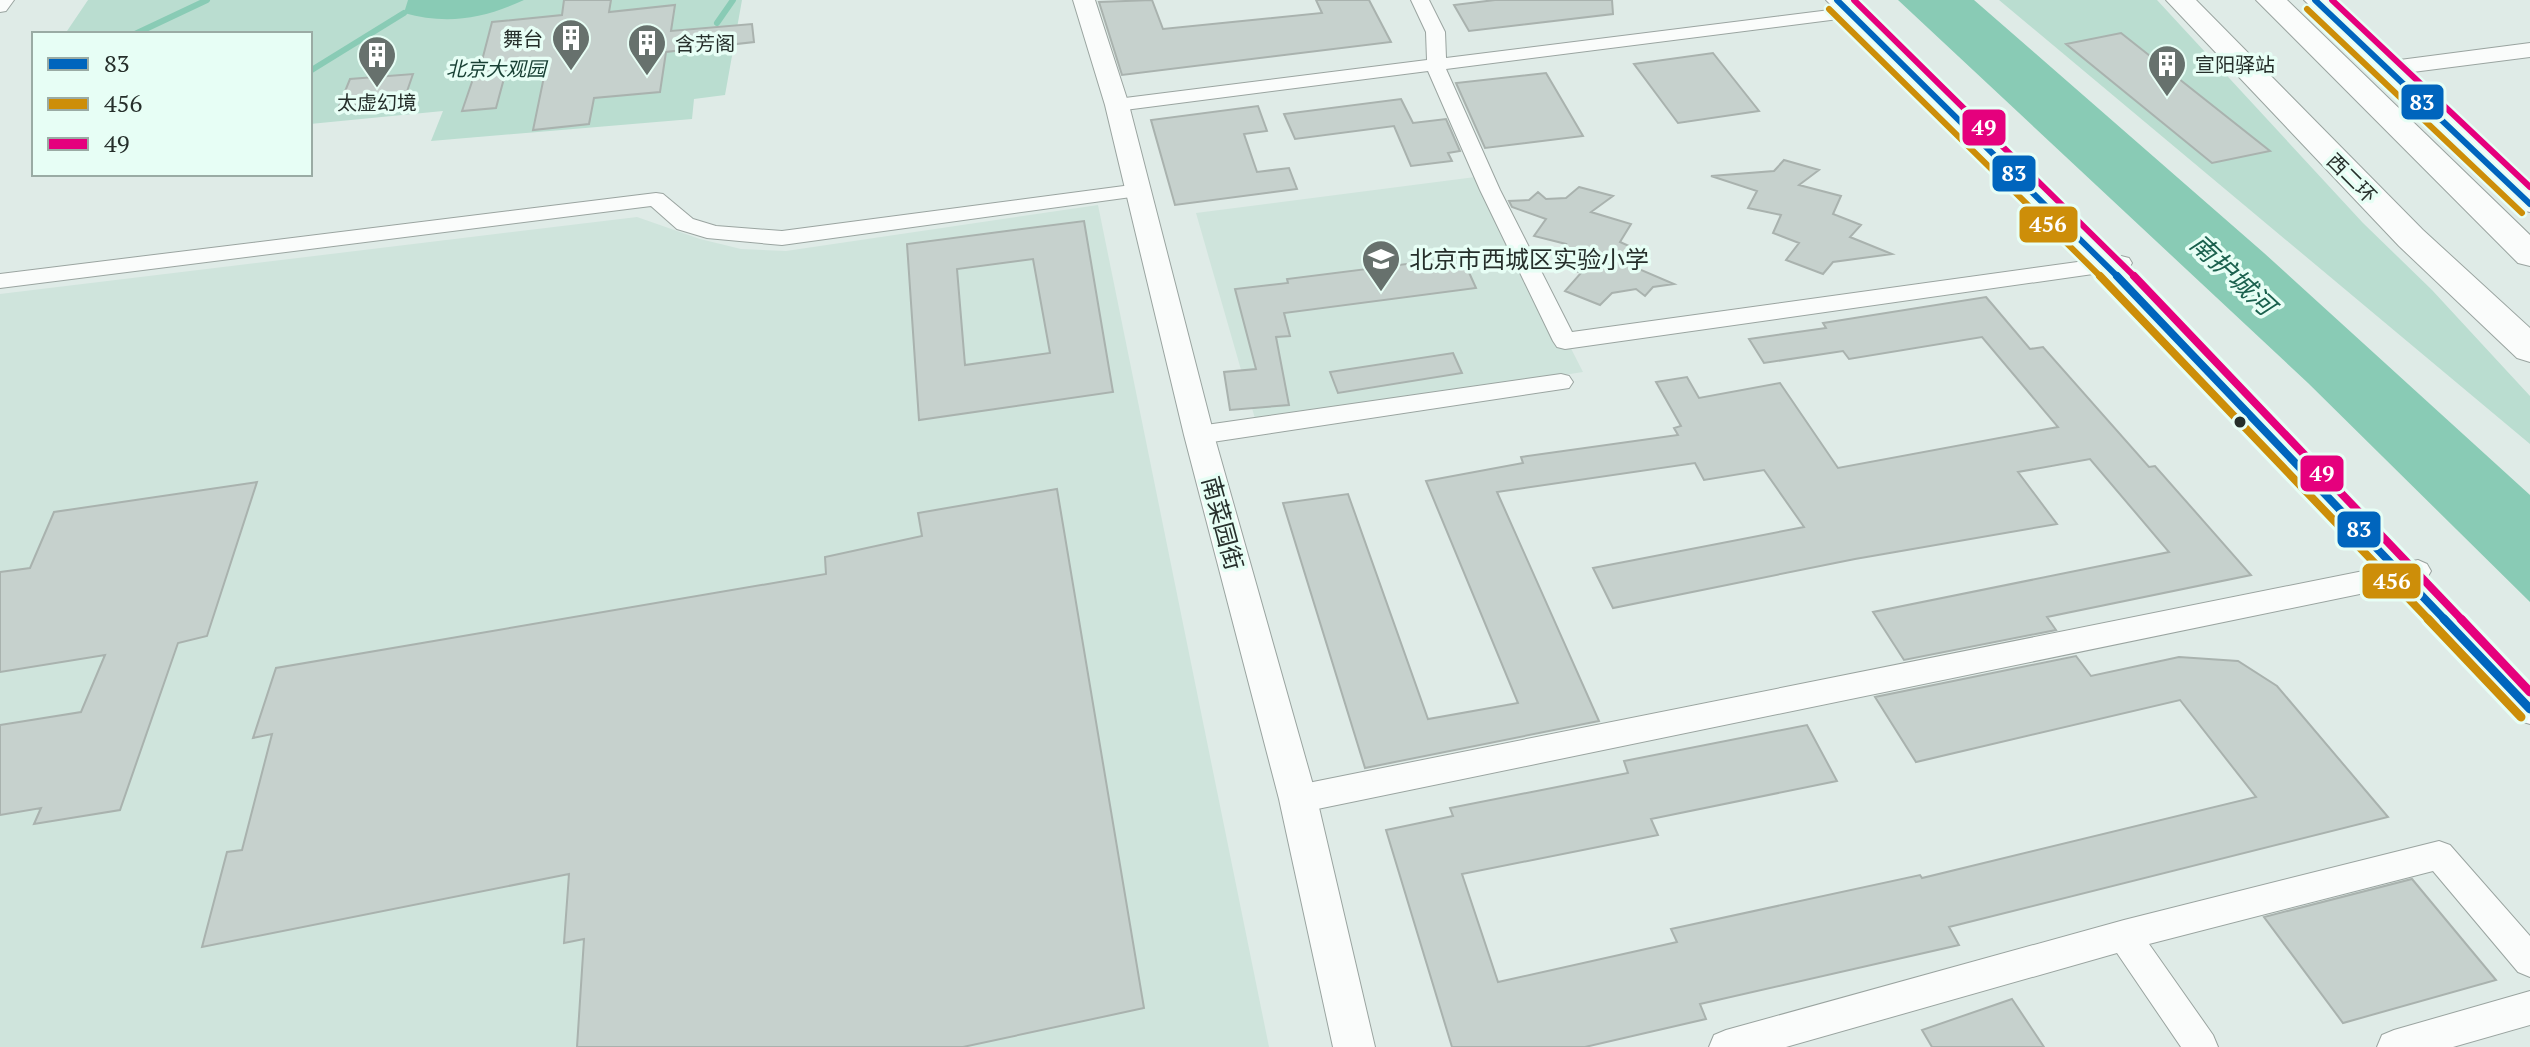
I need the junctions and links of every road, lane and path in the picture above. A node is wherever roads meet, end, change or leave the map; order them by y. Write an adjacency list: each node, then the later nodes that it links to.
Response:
1 (5, 0): 8 (street)
2 (1084, 0): 12 (street, 南菜园街)
3 (1420, 0): 10 (street)
4 (2180, 0): 15 (highway, 西二环)
5 (2270, 0): 16 (highway)
6 (2315, 0): 11 (street)
7 (1850, 6): 10 (street); 18 (street)
8 (0, 7)
9 (2530, 50): 11 (street)
10 (1435, 66): 12 (street); 18 (street)
11 (2389, 68): 14 (street)
12 (1117, 105): 13 (street, 南菜园街)
13 (1139, 190): 19 (street); 23 (street, 南菜园街)
14 (2530, 204)
15 (2411, 238): 20 (highway, 西二环); 22 (highway)
16 (2517, 238): 17 (highway)
17 (2530, 255)
18 (2114, 264): 24 (street)
19 (0, 281)
20 (2530, 349)
21 (1561, 382): 23 (street)
22 (2530, 383)
23 (1199, 435): 27 (street, 南菜园街)
24 (2410, 573): 25 (street); 26 (street); 27 (street)
25 (2530, 687)
26 (2530, 709)
27 (1298, 799): 31 (street, 南菜园街)
28 (2124, 935): 29 (street); 32 (street); 33 (street)
29 (2530, 961)
30 (2530, 1008): 34 (street)
31 (1354, 1047)
32 (1726, 1047)
33 (2201, 1047)
34 (2394, 1047)

